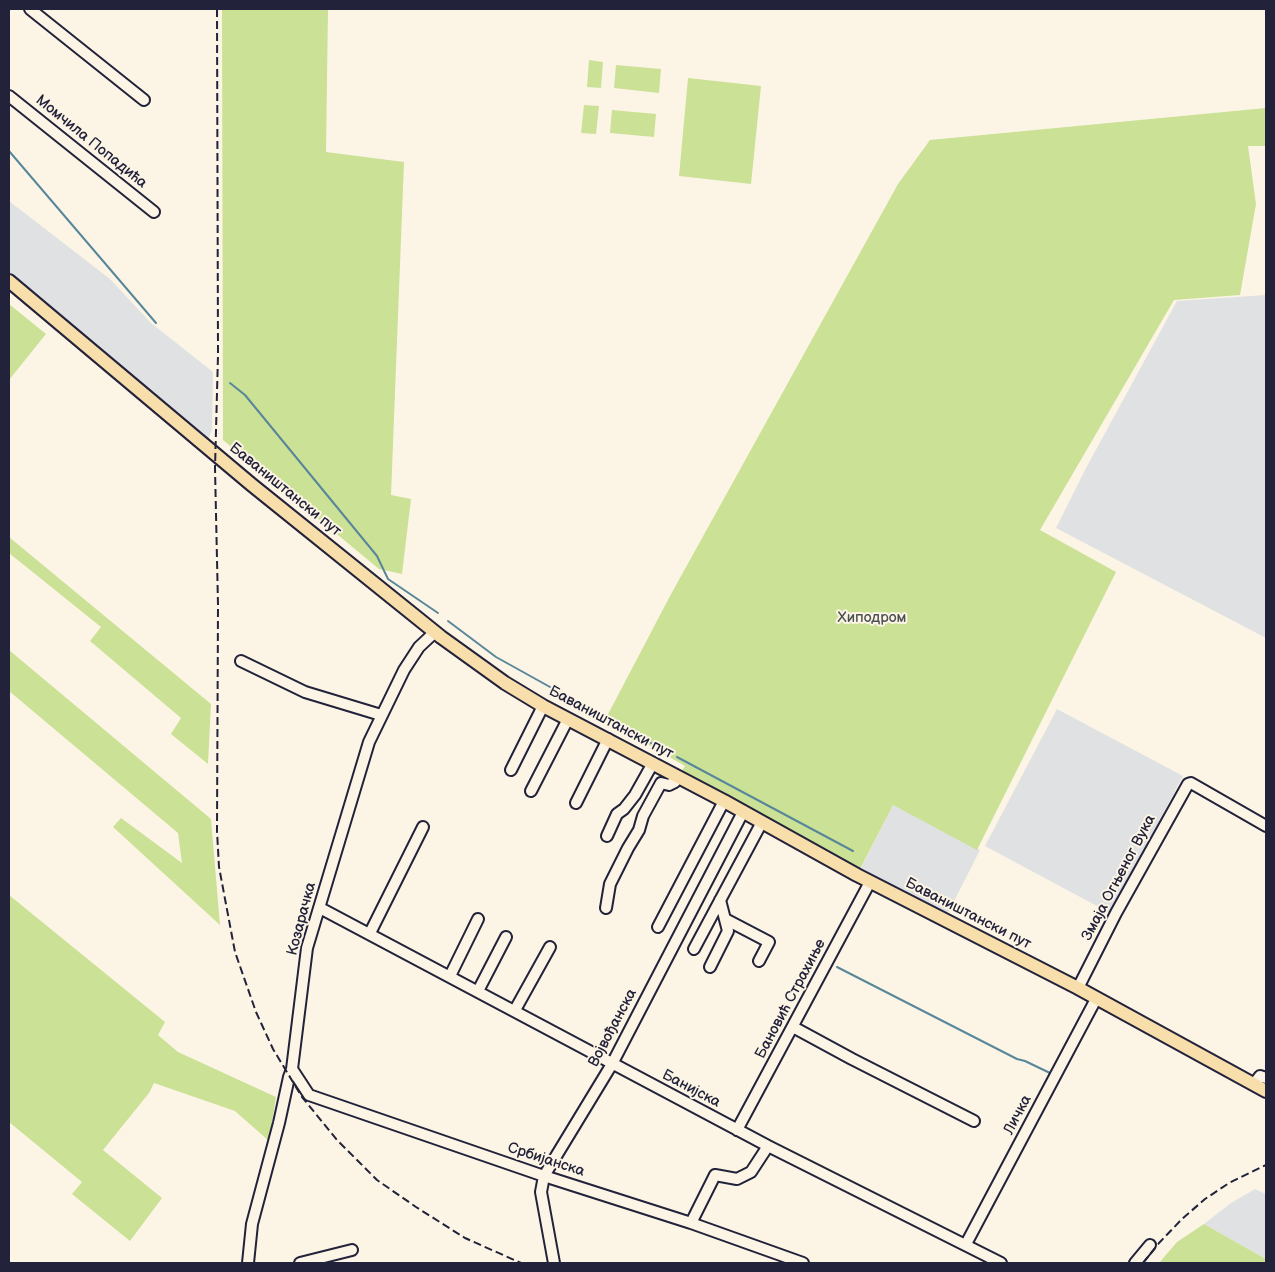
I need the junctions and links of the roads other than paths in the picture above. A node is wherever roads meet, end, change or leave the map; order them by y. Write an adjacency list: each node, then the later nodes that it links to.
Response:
1 (30, 9): 3 (street)
2 (9, 96): 4 (street, Момчила Попадића)
3 (144, 100)
4 (154, 212)
5 (9, 281): 6 (main road, Баваништански пут)
6 (435, 632): 8 (main road, Баваништански пут); 9 (street, Козарачка)
7 (241, 661): 9 (street)
8 (543, 706): 10 (main road, Баваништански пут); 13 (street)
9 (381, 715): 25 (street, Козарачка)
10 (568, 719): 11 (main road, Баваништански пут); 15 (street)
11 (608, 739): 12 (main road, Баваништански пут); 17 (street)
12 (653, 763): 14 (main road, Баваништански пут); 22 (street)
13 (511, 770)
14 (678, 777): 16 (main road, Баваништански пут); 26 (street)
15 (531, 791)
16 (724, 801): 18 (main road, Баваништански пут); 29 (street)
17 (576, 803)
18 (743, 812): 19 (main road, Баваништански пут); 42 (street, Војвођанска)
19 (762, 822): 23 (main road, Баваништански пут); 24 (street)
20 (1266, 826): 37 (street, Змаја Огњеног Вука)
21 (423, 827): 30 (street)
22 (606, 836)
23 (870, 882): 37 (main road, Баваништански пут); 41 (street, Бановић Страхиње)
24 (720, 900): 28 (street); 33 (street)
25 (320, 908): 30 (street, Банијска); 43 (street, Козарачка)
26 (606, 908)
27 (478, 919): 36 (street)
28 (726, 919): 34 (street); 35 (street)
29 (658, 927)
30 (370, 933): 36 (street, Банијска)
31 (506, 937): 38 (street)
32 (550, 948): 40 (street)
33 (694, 949)
34 (759, 960)
35 (710, 967)
36 (450, 976): 38 (street, Банијска)
37 (1078, 988): 39 (main road, Баваништански пут)
38 (478, 991): 40 (street, Банијска)
39 (1096, 999): 45 (main road, Баваништански пут); 52 (street, Личка)
40 (515, 1010): 42 (street, Банијска)
41 (793, 1027): 47 (street); 48 (street, Бановић Страхиње)
42 (612, 1064): 48 (street, Банијска); 50 (street, Војвођанска)
43 (292, 1069): 50 (street, Србијанска); 55 (street, Козарачка)
44 (1266, 1078): 45 (street)
45 (1254, 1084): 46 (main road, Баваништански пут)
46 (1266, 1091)
47 (974, 1121)
48 (737, 1130): 49 (street, Банијска)
49 (768, 1146): 51 (street); 52 (street, Банијска)
50 (544, 1176): 51 (street, Србијанска); 57 (street, Војвођанска)
51 (690, 1223): 58 (street, Србијанска)
52 (966, 1244): 59 (street, Банијска)
53 (1150, 1245): 60 (street)
54 (352, 1250): 56 (street)
55 (248, 1263)
56 (300, 1263)
57 (554, 1263)
58 (803, 1263)
59 (1001, 1263)
60 (1135, 1263)

